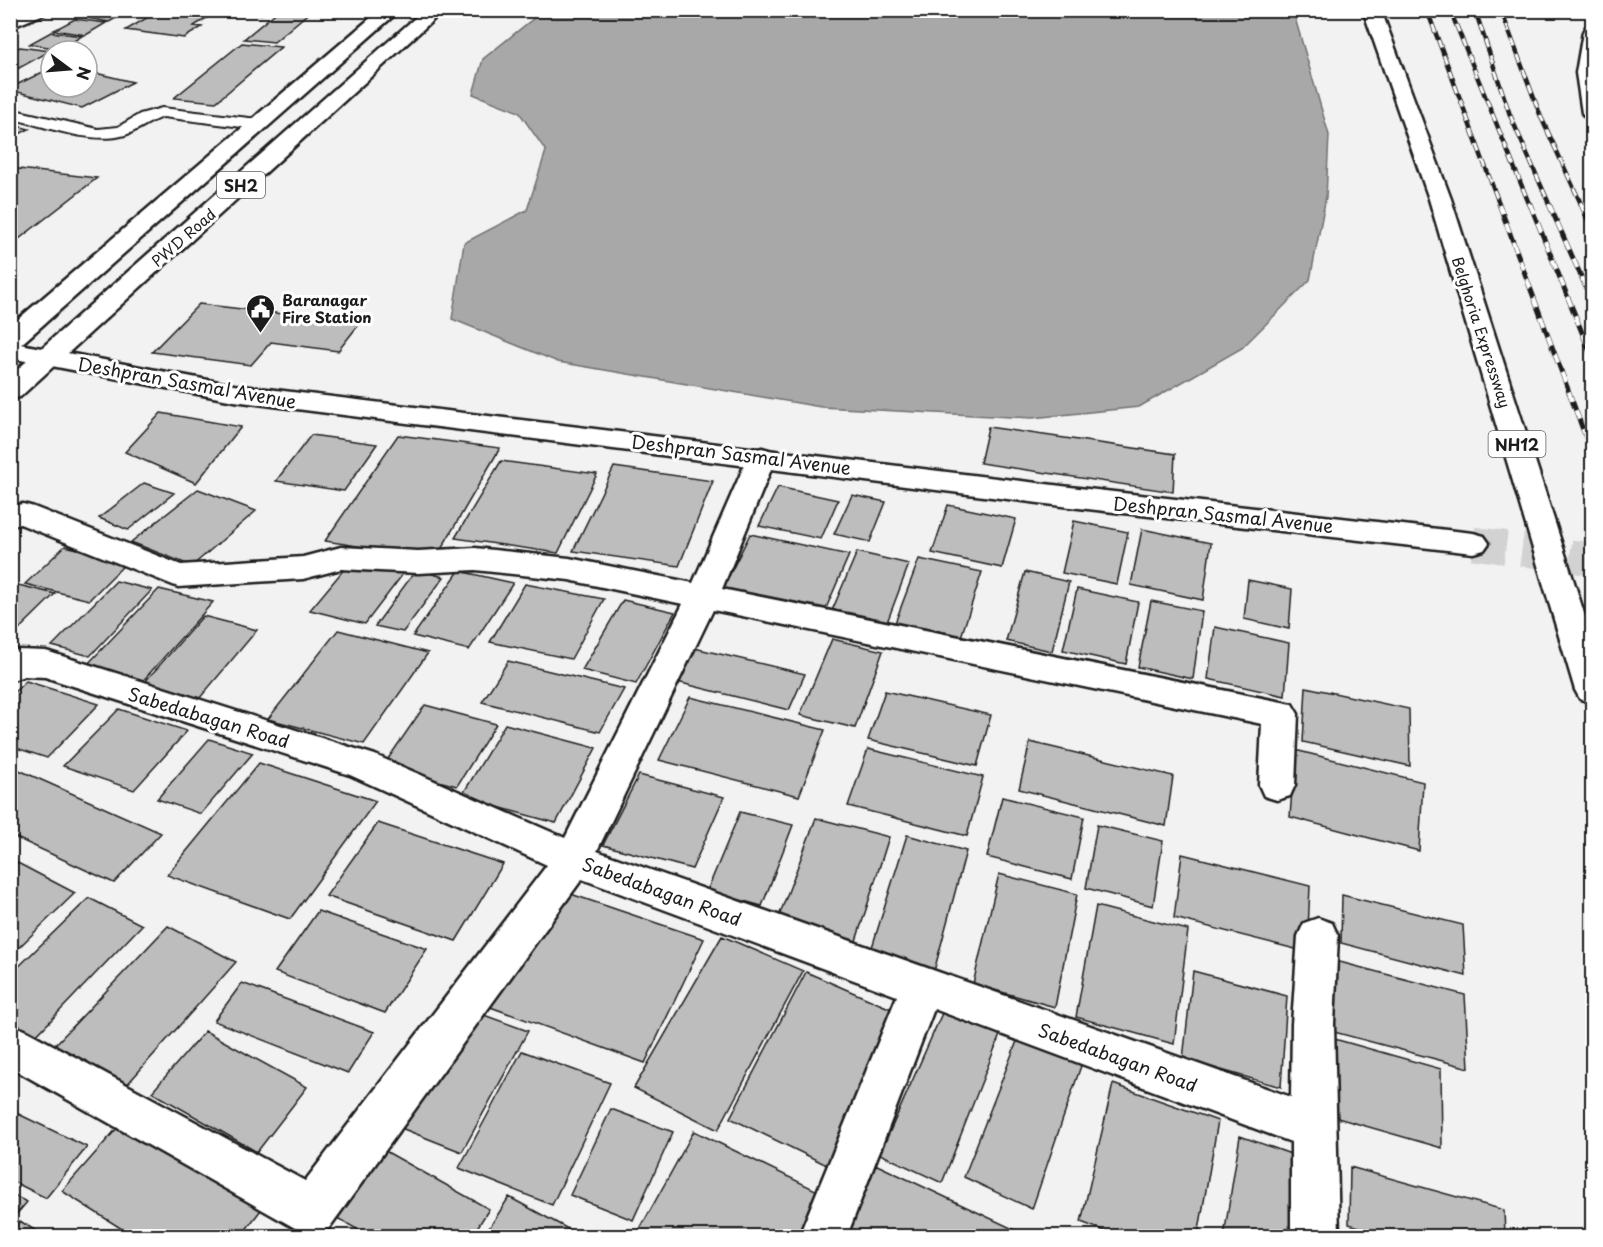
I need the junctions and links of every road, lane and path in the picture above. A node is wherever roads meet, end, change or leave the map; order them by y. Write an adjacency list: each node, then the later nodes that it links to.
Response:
1 (38, 10): 5 (main road)
2 (391, 10): 9 (main road, PWD Road / SH2)
3 (435, 10): 12 (main road, PWD Road / SH2)
4 (1372, 10): 19 (main road, Belghoria Expressway / NH12)
5 (10, 23)
6 (1593, 32): 8 (main road)
7 (10, 113): 9 (lane)
8 (1593, 113)
9 (258, 124): 10 (main road, PWD Road / SH2)
10 (10, 340)
11 (10, 350): 12 (main road, Deshpran Sasmal Avenue)
12 (46, 357): 13 (main road, PWD Road / SH2); 14 (main road, Deshpran Sasmal Avenue)
13 (10, 391)
14 (762, 457): 16 (main road, Deshpran Sasmal Avenue); 17 (main road)
15 (10, 516): 17 (main road)
16 (1473, 543)
17 (703, 596): 20 (main road); 21 (main road)
18 (10, 668): 21 (main road, Sabedabagan Road)
19 (1593, 690)
20 (1277, 785)
21 (574, 859): 23 (main road, Sabedabagan Road); 24 (main road)
22 (1318, 936): 25 (main road)
23 (922, 985): 25 (main road, Sabedabagan Road); 26 (main road)
24 (14, 1052)
25 (1314, 1128): 27 (main road)
26 (823, 1236)
27 (1315, 1236)

